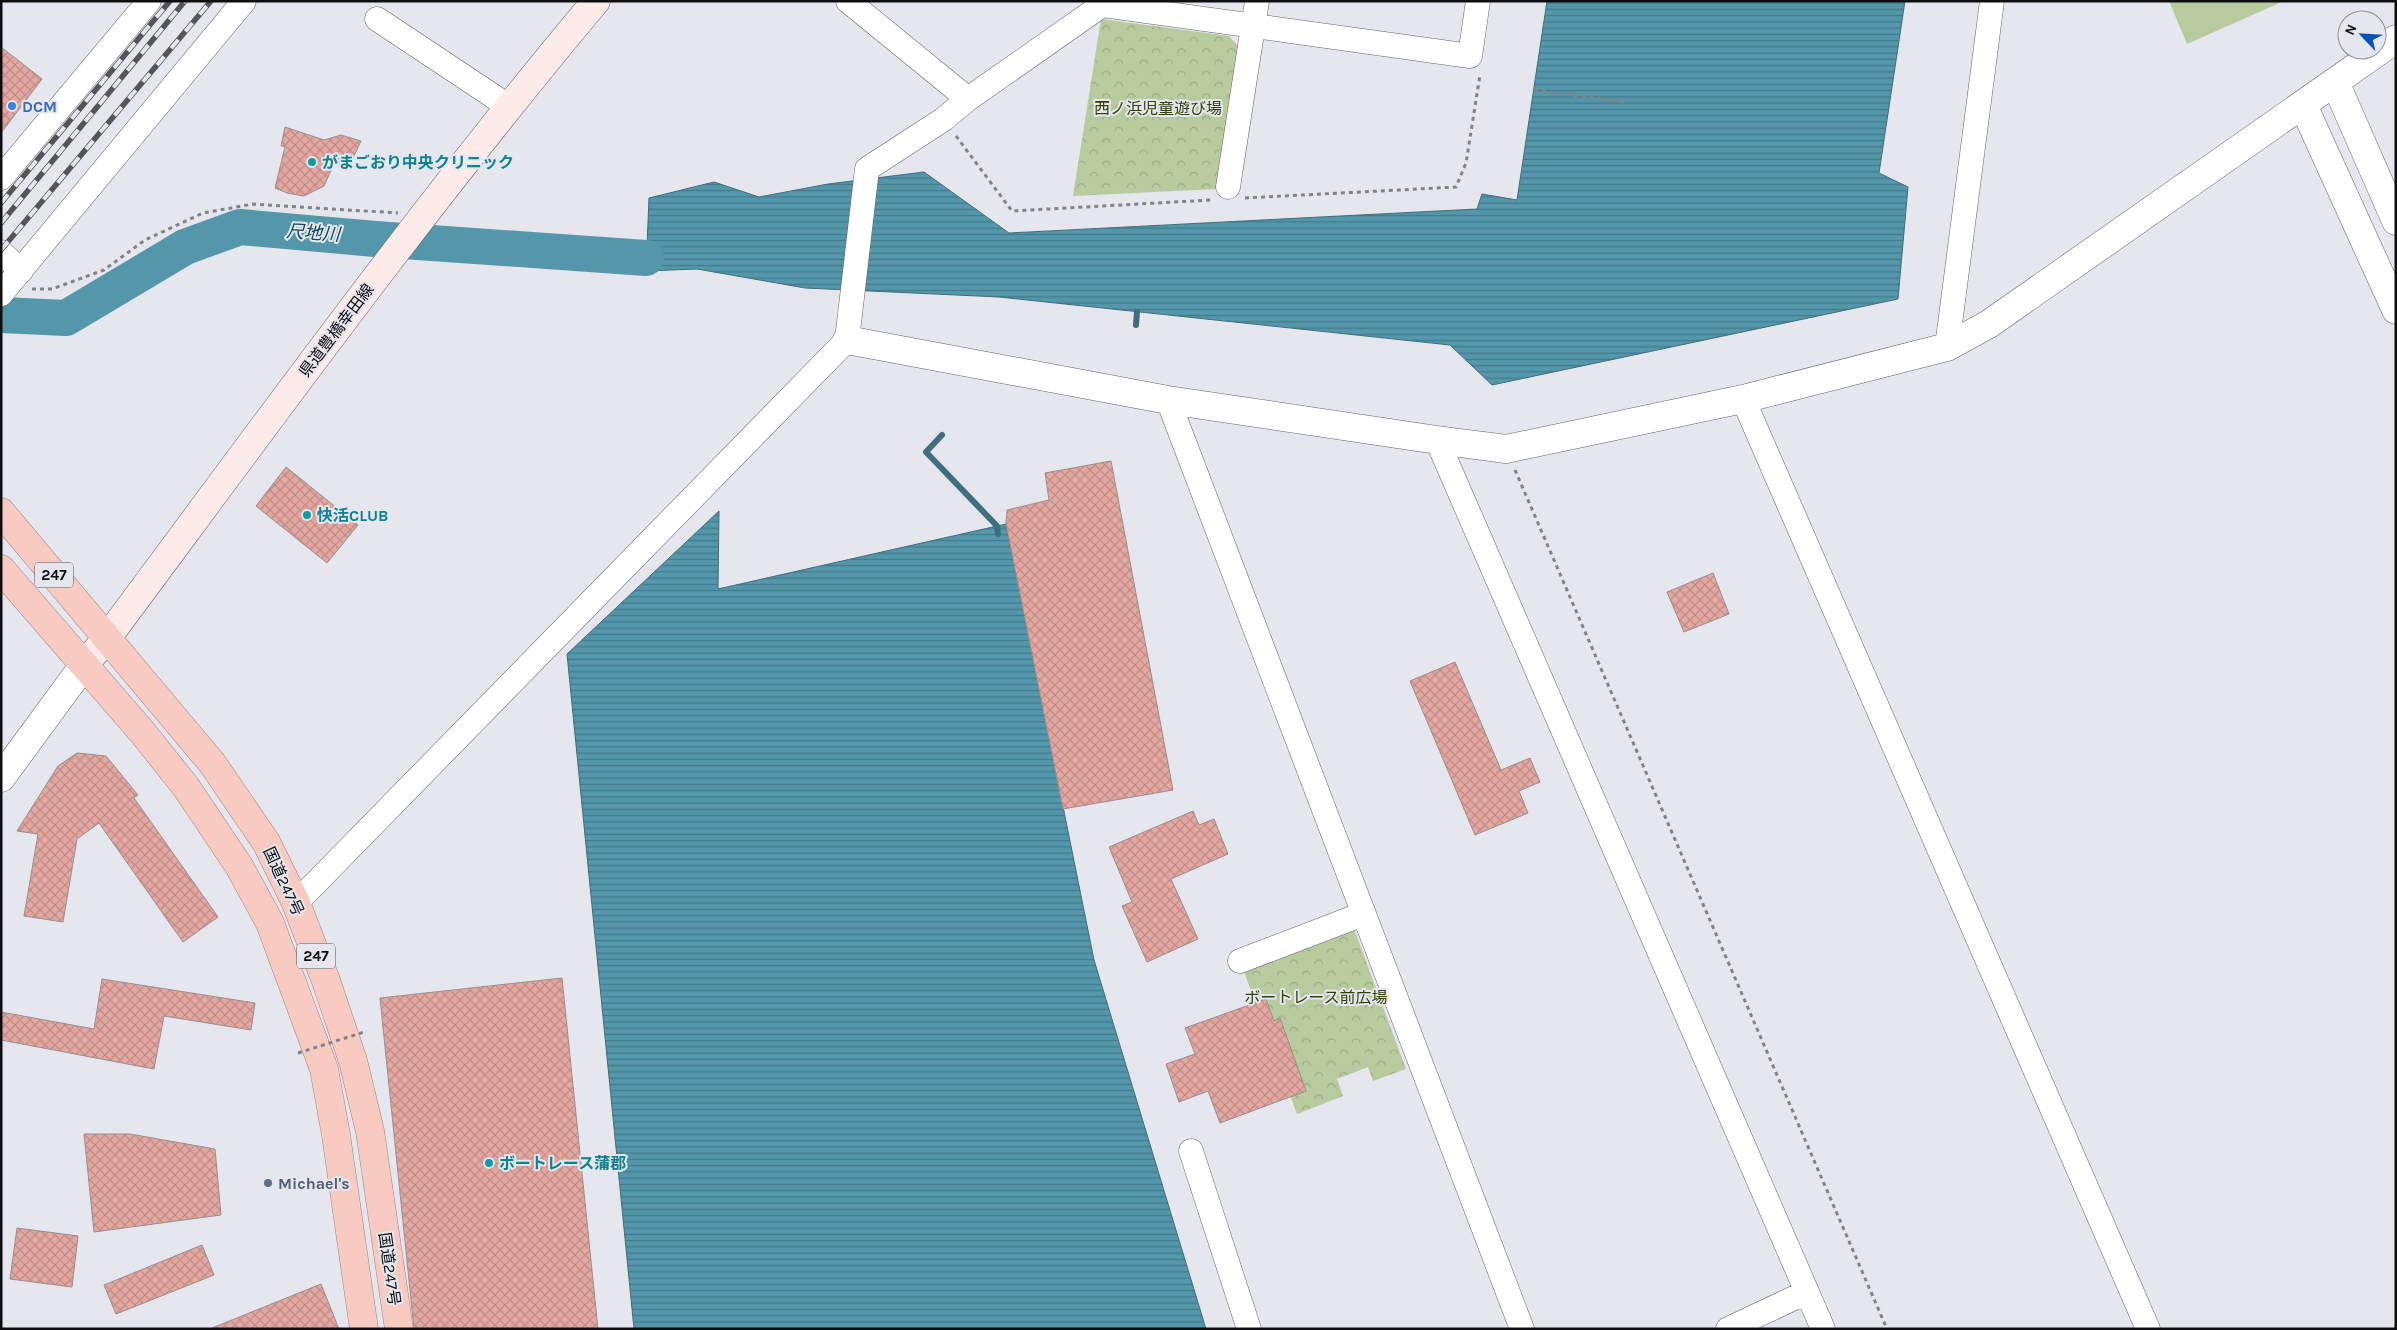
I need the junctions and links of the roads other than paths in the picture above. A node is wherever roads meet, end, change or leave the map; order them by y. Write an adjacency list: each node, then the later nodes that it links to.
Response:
1 (149, 1): 16 (street)
2 (244, 1): 20 (street)
3 (596, 1): 15 (main road, 県道豊橋幸田線)
4 (848, 1): 13 (street)
5 (1257, 1): 10 (street)
6 (1478, 1): 10 (street)
7 (1992, 1): 23 (street)
8 (1106, 3): 10 (street); 13 (street)
9 (377, 19): 15 (street)
10 (1254, 26): 17 (street)
11 (2396, 39): 12 (street)
12 (2336, 82): 14 (street); 18 (street)
13 (968, 99): 22 (street)
14 (2303, 105): 21 (street); 23 (street)
15 (508, 106): 29 (main road, 県道豊橋幸田線)
16 (1, 178)
17 (1229, 195)
18 (2396, 221)
19 (1, 252): 20 (street)
20 (10, 284)
21 (2396, 310)
22 (847, 340): 25 (street); 32 (street)
23 (1947, 347): 24 (street)
24 (1743, 399): 26 (street); 43 (street)
25 (1168, 400): 26 (street); 33 (street)
26 (1438, 440): 36 (street)
27 (1, 512): 29 (highway, 国道247号 / 247)
28 (1, 569): 30 (highway, 国道247号 / 247)
29 (108, 638): 30 (main road, 県道豊橋幸田線); 32 (highway, 国道247号 / 247)
30 (84, 665): 31 (street); 37 (highway, 国道247号 / 247)
31 (1, 778)
32 (296, 904): 38 (highway, 国道247号 / 247)
33 (1363, 914): 34 (street); 40 (street)
34 (1240, 961)
35 (1191, 1151): 39 (street)
36 (1807, 1292): 41 (street); 42 (street)
37 (364, 1329)
38 (399, 1329)
39 (1249, 1329)
40 (1522, 1329)
41 (1728, 1329)
42 (1824, 1329)
43 (2148, 1329)

